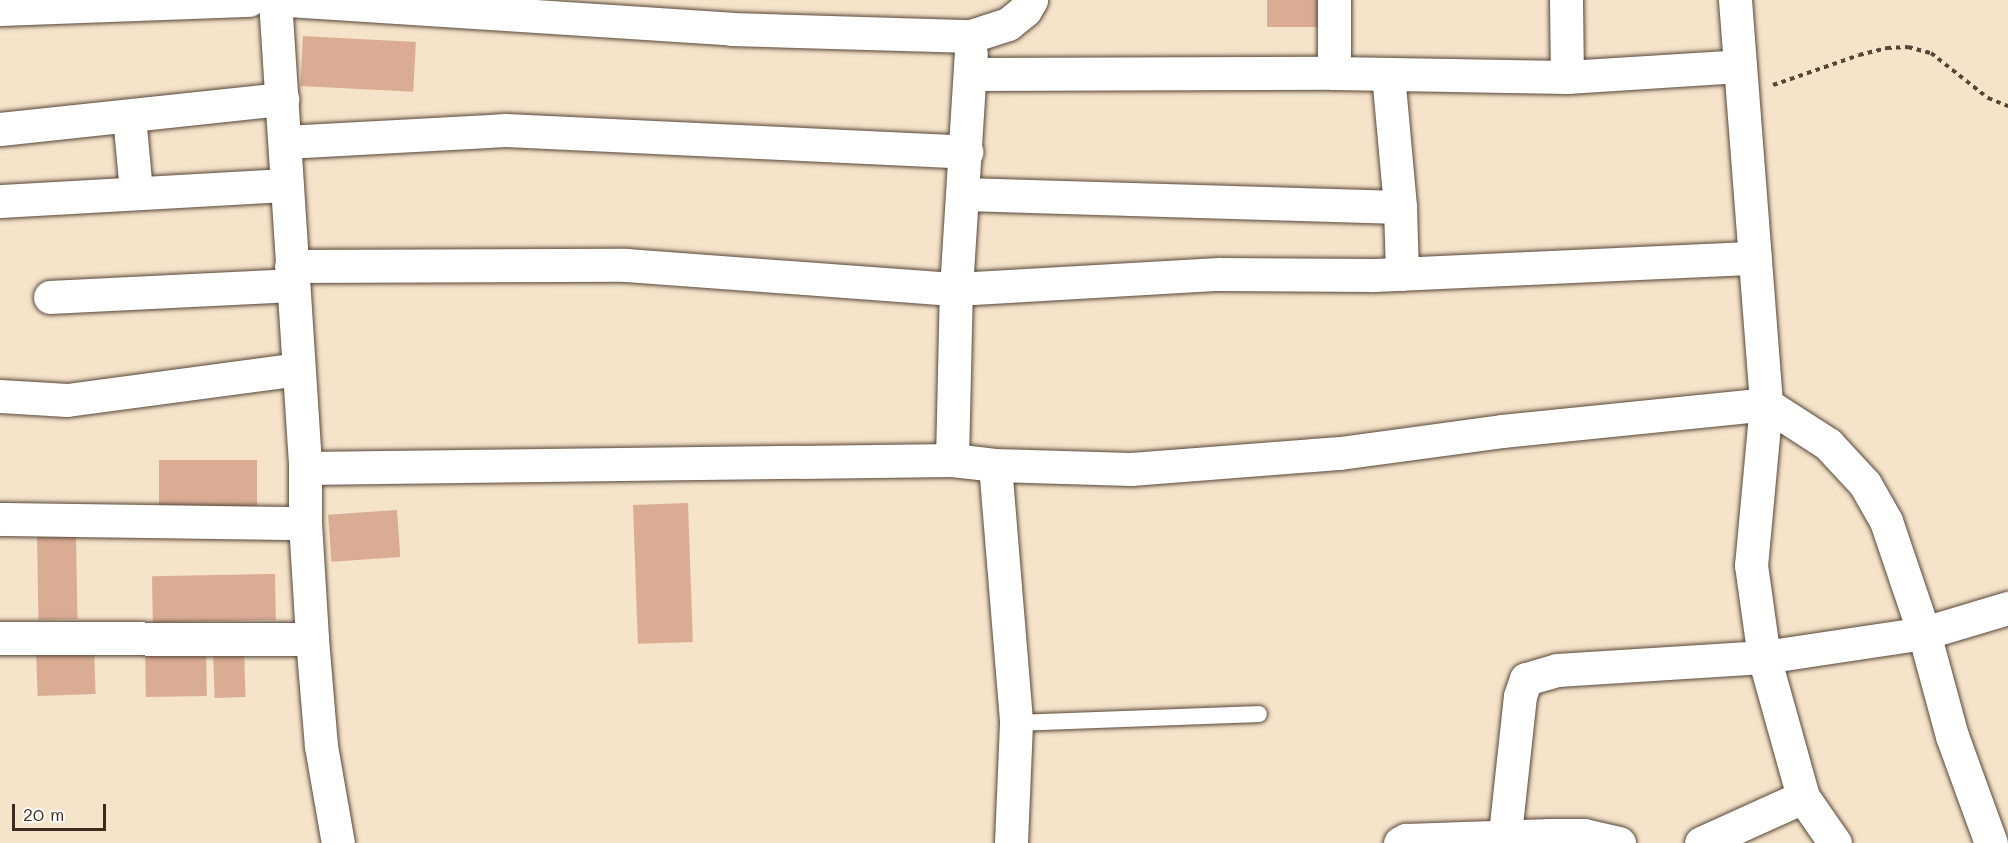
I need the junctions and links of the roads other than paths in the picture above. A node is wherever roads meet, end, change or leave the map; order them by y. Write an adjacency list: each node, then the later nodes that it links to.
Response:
1 (249, 0): 8 (street)
2 (275, 0): 15 (street)
3 (288, 0): 9 (street)
4 (1031, 0): 9 (street)
5 (1334, 0): 10 (street)
6 (1566, 0): 13 (street)
7 (1735, 0): 14 (street)
8 (0, 9)
9 (971, 36): 11 (street)
10 (1334, 73): 11 (street); 12 (street)
11 (970, 74): 19 (street)
12 (1388, 74): 13 (street); 24 (street)
13 (1567, 76): 14 (street)
14 (1742, 80): 25 (street)
15 (282, 99): 16 (street); 18 (street)
16 (129, 116): 17 (street); 21 (street)
17 (0, 129)
18 (285, 142): 19 (street); 20 (street)
19 (966, 152): 22 (street)
20 (287, 185): 21 (street); 27 (street)
21 (136, 192): 23 (street)
22 (963, 194): 24 (street); 28 (street)
23 (0, 201)
24 (1400, 207): 26 (street)
25 (1755, 258): 26 (street); 32 (street)
26 (1402, 274): 28 (street)
27 (292, 276): 28 (street); 29 (street); 30 (street)
28 (956, 289): 33 (street)
29 (50, 297)
30 (298, 369): 31 (street); 35 (street)
31 (0, 396)
32 (1766, 404): 34 (street); 39 (street); 42 (street)
33 (952, 460): 34 (street); 35 (street)
34 (995, 465): 44 (street)
35 (305, 468): 37 (street)
36 (0, 519): 37 (street)
37 (305, 523): 41 (street)
38 (2008, 608): 39 (street)
39 (1924, 633): 42 (street); 53 (street)
40 (0, 638): 41 (street)
41 (312, 639): 48 (street)
42 (1764, 657): 45 (street); 46 (street)
43 (1259, 714): 44 (lane)
44 (1016, 723): 49 (street)
45 (1803, 797): 47 (street); 52 (street)
46 (1504, 841): 50 (street); 51 (street)
47 (1831, 841)
48 (338, 843)
49 (1011, 843)
50 (1400, 843)
51 (1619, 843)
52 (1701, 843)
53 (1991, 843)

